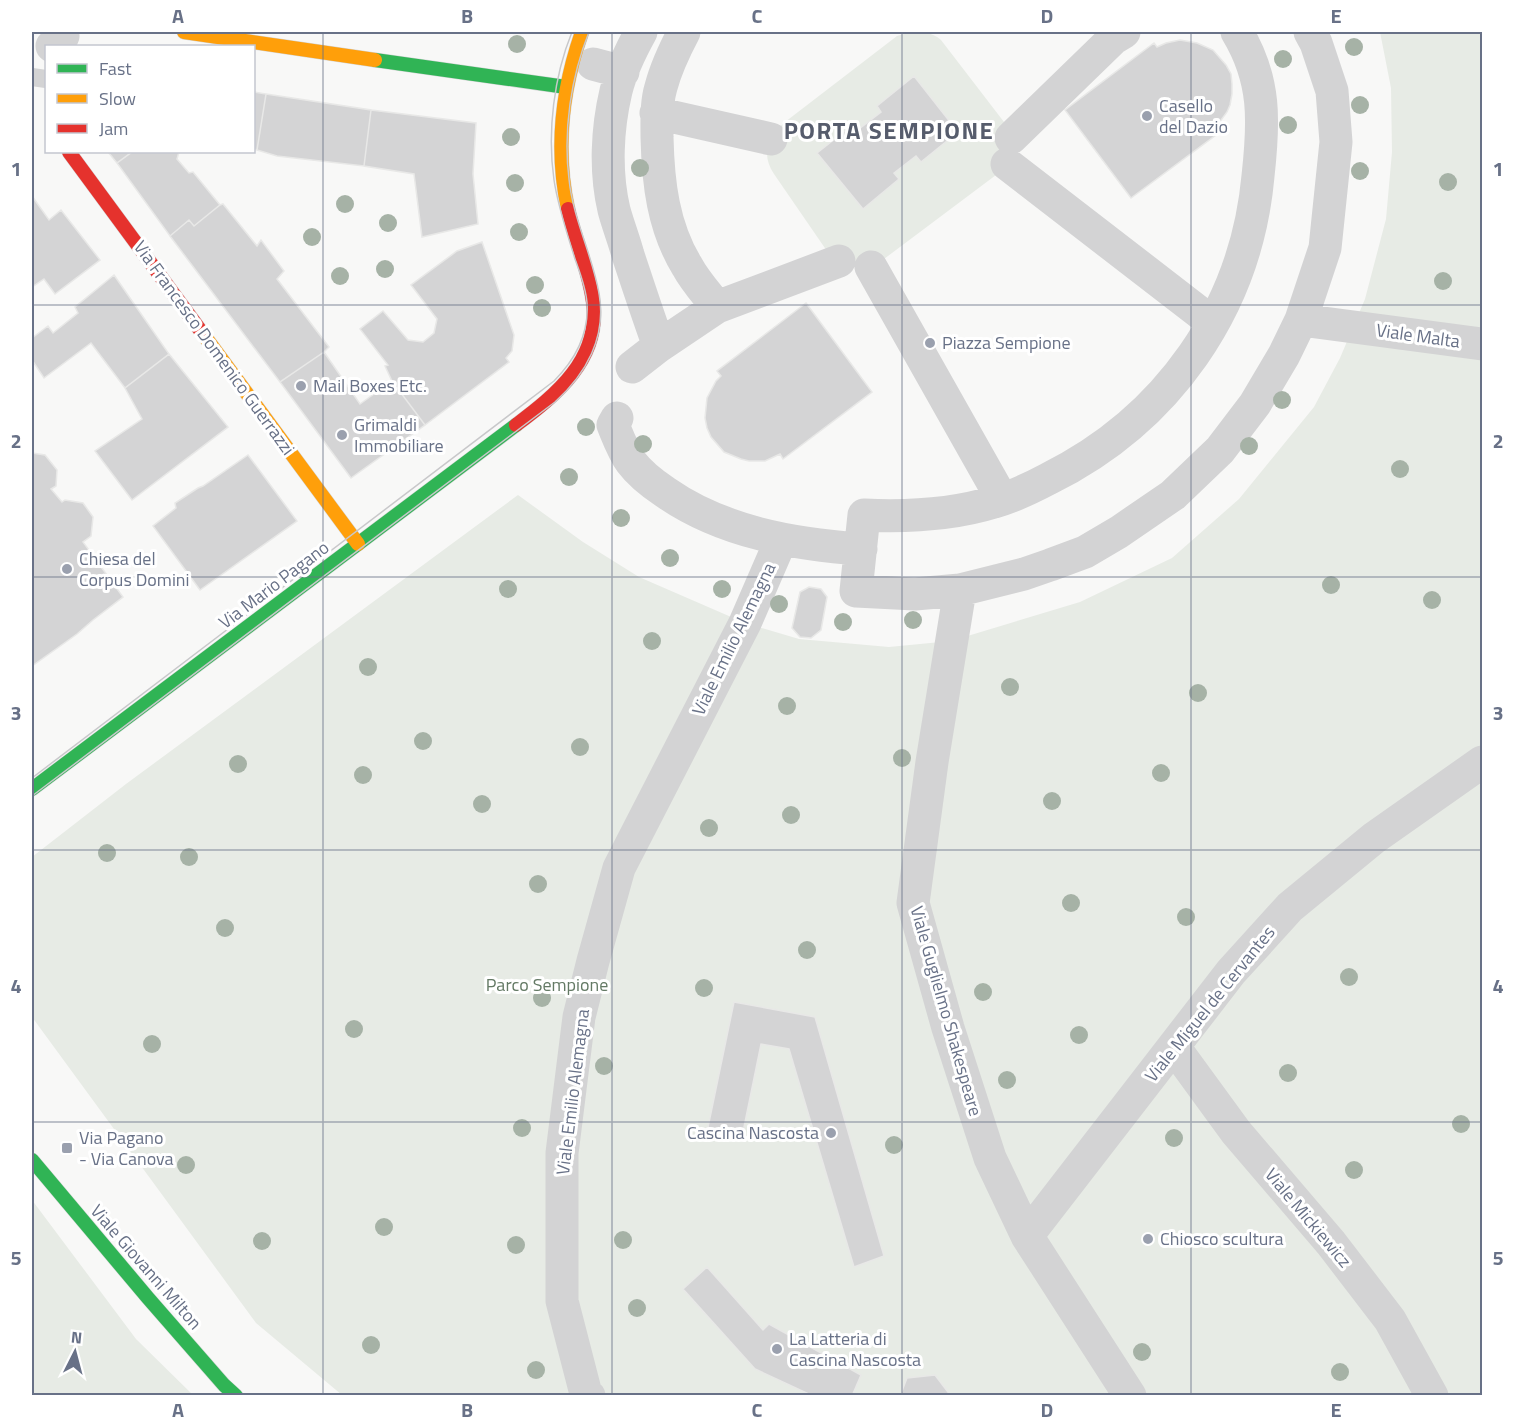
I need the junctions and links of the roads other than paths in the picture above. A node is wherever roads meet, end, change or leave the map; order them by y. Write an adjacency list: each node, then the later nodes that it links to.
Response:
1 (184, 32): 8 (street)
2 (582, 32): 8 (street)
3 (641, 32): 18 (street)
4 (684, 32): 9 (street)
5 (1310, 32): 15 (street)
6 (1116, 34): 16 (street)
7 (1247, 35): 16 (street)
8 (566, 87): 23 (street, Via Mario Pagano)
9 (656, 113): 10 (street); 14 (street)
10 (771, 139)
11 (70, 153): 23 (street, Via Francesco Domenico Guerrazzi)
12 (838, 261): 14 (street)
13 (871, 267): 21 (street)
14 (717, 307): 18 (street)
15 (1301, 320): 17 (street, Viale Malta); 25 (street)
16 (1214, 323): 21 (street)
17 (1482, 344)
18 (659, 346): 19 (street)
19 (632, 367)
20 (617, 418): 22 (street)
21 (1002, 499): 24 (street)
22 (781, 540): 24 (street); 32 (street, Viale Emilio Alemagna)
23 (358, 544): 27 (street, Via Mario Pagano)
24 (861, 549): 25 (street)
25 (960, 590): 30 (street, Viale Guglielmo Shakespeare)
26 (1482, 762): 28 (street, Viale Miguel de Cervantes)
27 (32, 789)
28 (1174, 1047): 30 (street, Viale Miguel de Cervantes); 34 (street, Viale Mickiewicz)
29 (32, 1160): 31 (street, Viale Giovanni Milton)
30 (1027, 1236): 33 (street, Viale Guglielmo Shakespeare)
31 (236, 1395)
32 (587, 1395)
33 (1130, 1395)
34 (1432, 1395)

